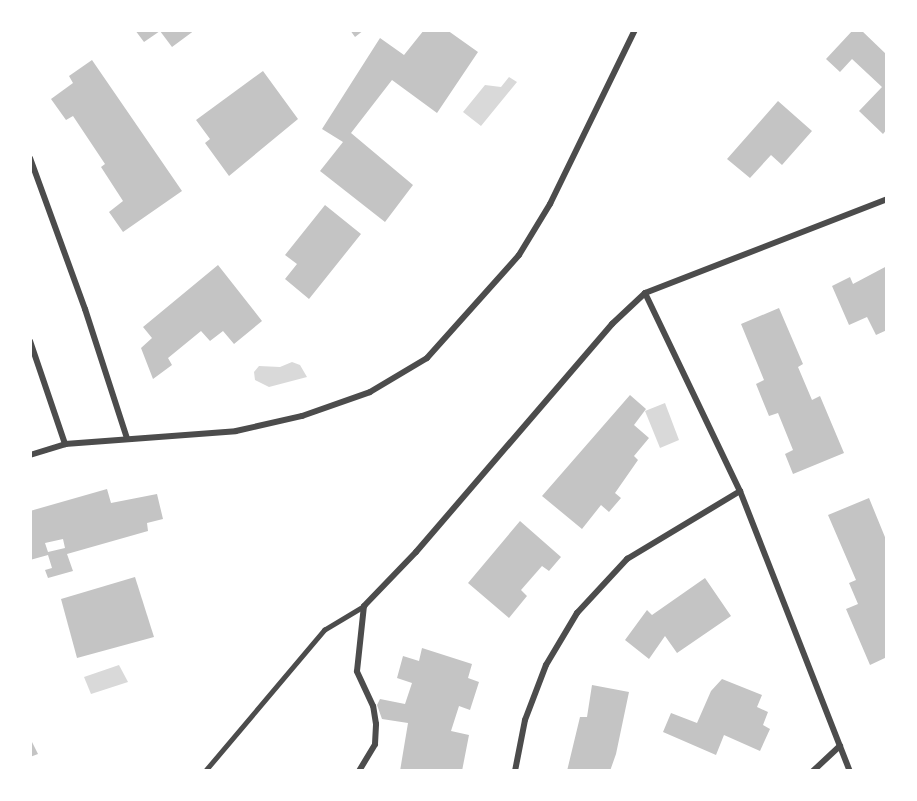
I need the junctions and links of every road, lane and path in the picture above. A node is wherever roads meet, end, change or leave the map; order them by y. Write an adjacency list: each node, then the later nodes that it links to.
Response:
1 (635, 30): 6 (street)
2 (30, 158): 6 (street)
3 (887, 199): 4 (street)
4 (645, 293): 9 (street); 10 (street)
5 (30, 341): 7 (street)
6 (127, 438): 7 (street)
7 (65, 444): 8 (street)
8 (30, 455)
9 (740, 491): 11 (street); 14 (street)
10 (364, 606): 12 (lane); 13 (street)
11 (840, 746): 15 (street); 16 (street)
12 (205, 771)
13 (359, 771)
14 (515, 771)
15 (813, 771)
16 (850, 771)

